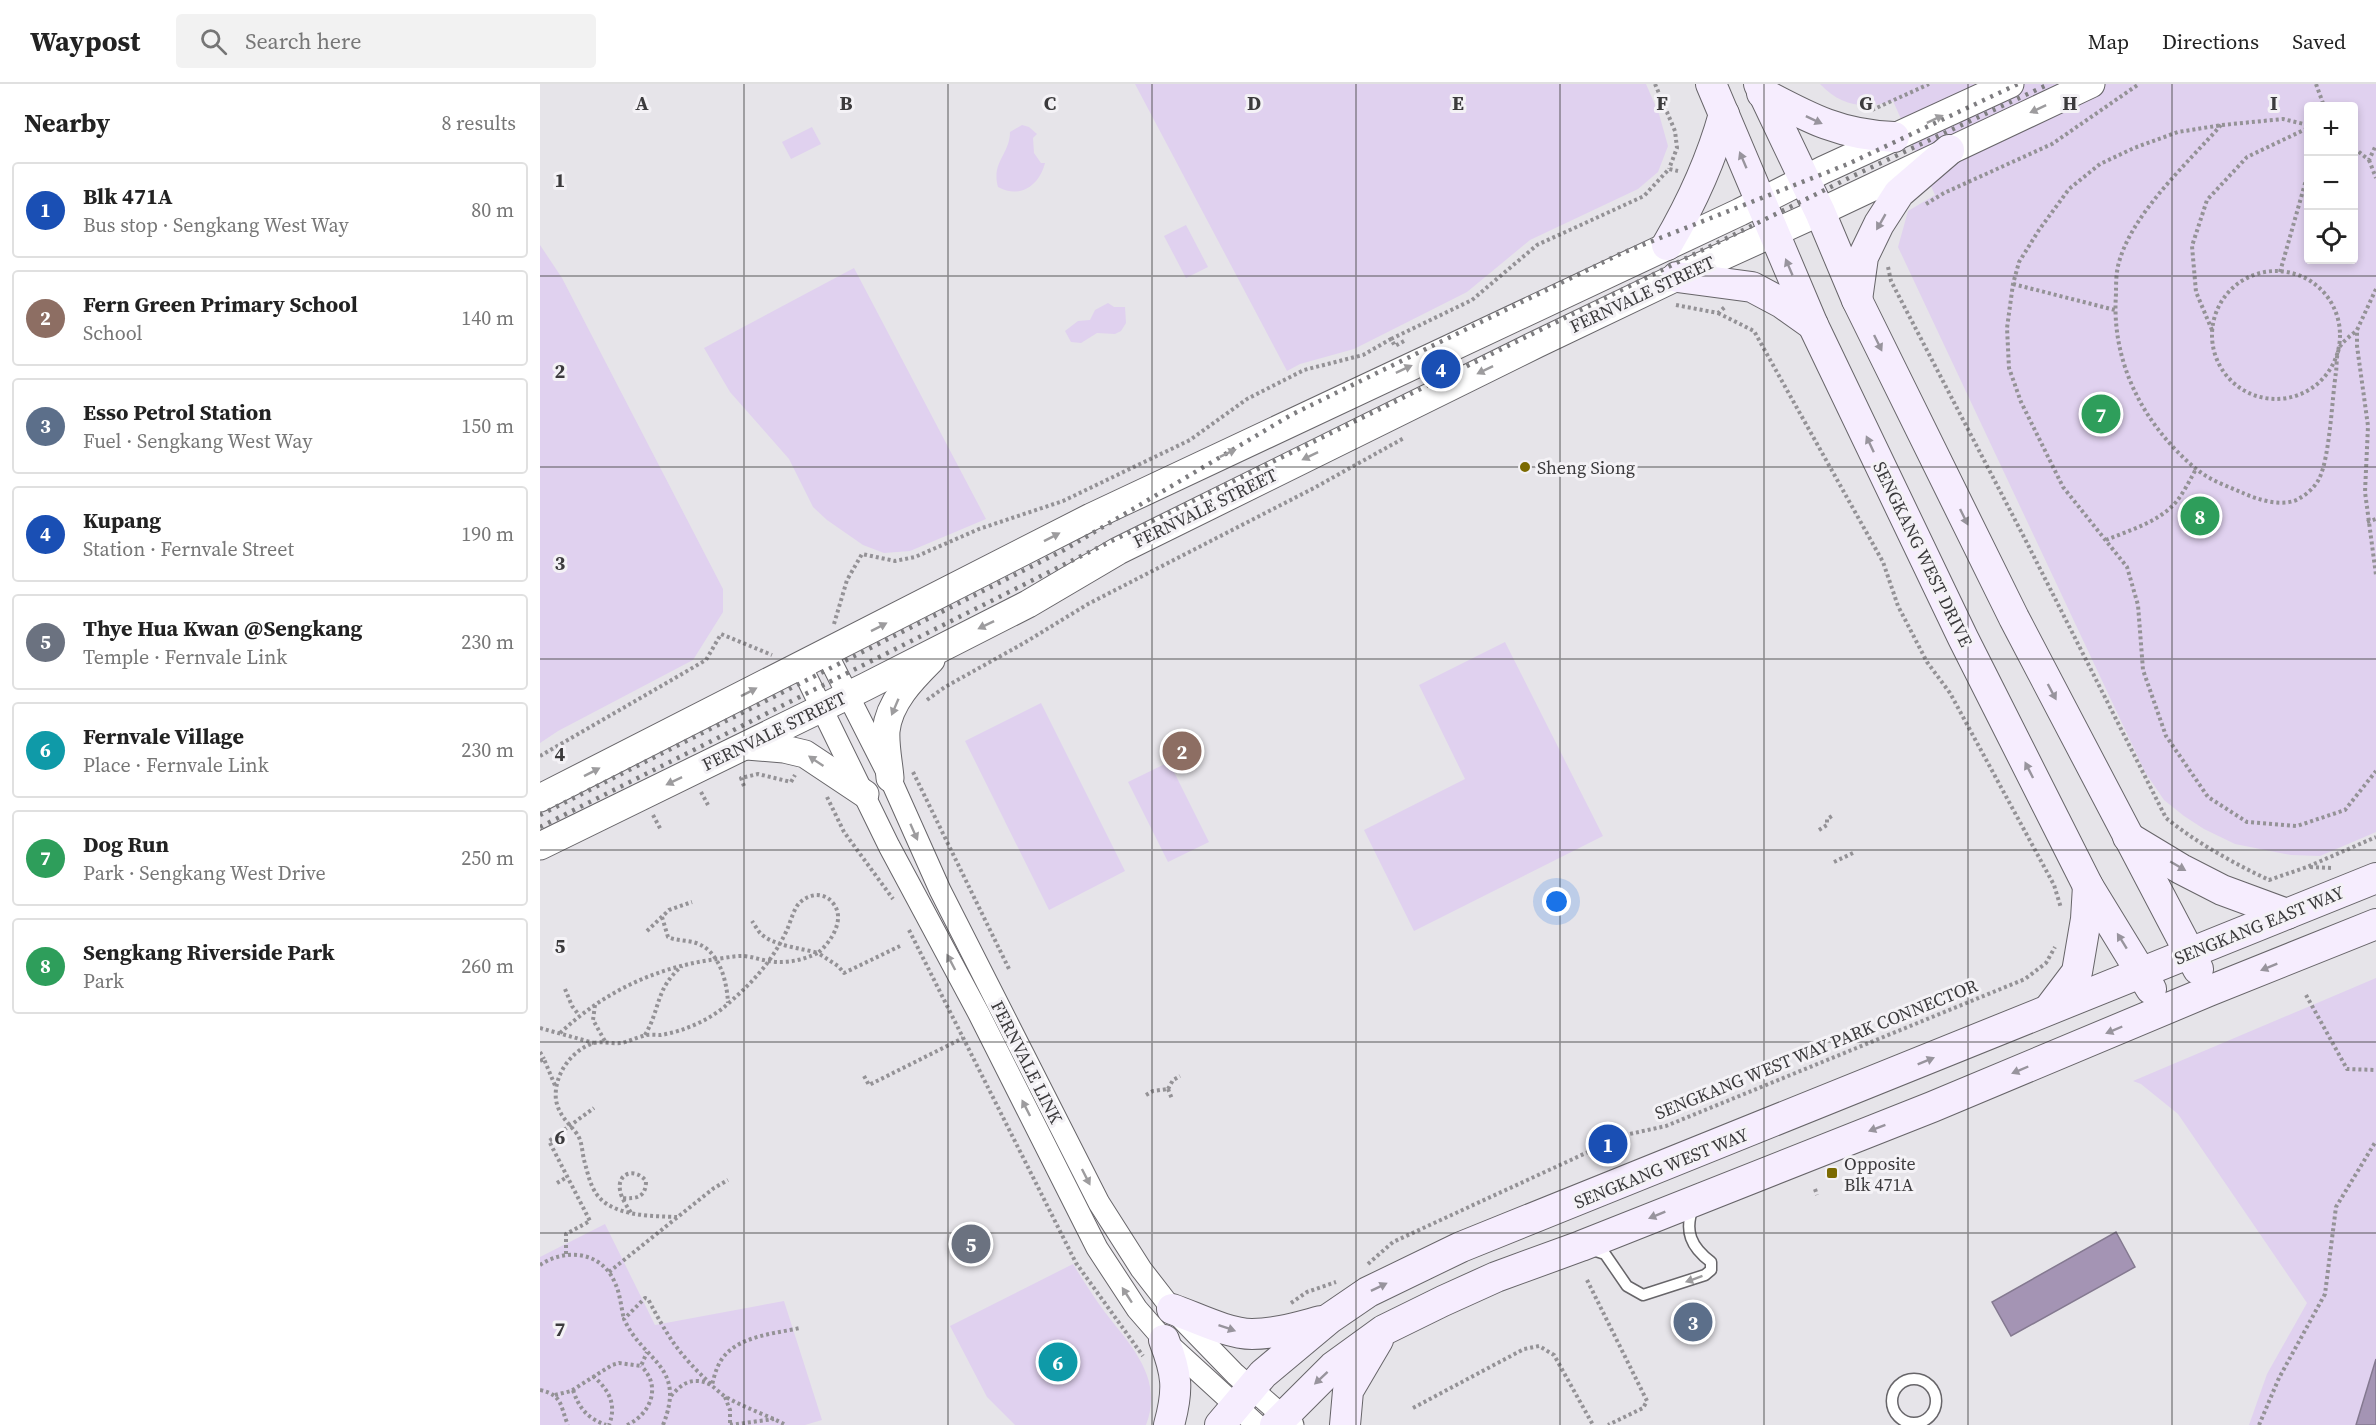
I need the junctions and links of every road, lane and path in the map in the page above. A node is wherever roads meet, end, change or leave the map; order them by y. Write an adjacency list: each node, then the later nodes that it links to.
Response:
1 (1655, 84): 20 (path)
2 (1711, 84): 10 (main road, SENGKANG WEST DRIVE)
3 (1929, 84): 9 (path)
4 (2010, 84): 14 (street, FERNVALE STREET, one-way to 4)
5 (2091, 84): 16 (street, FERNVALE STREET, one-way to 16)
6 (2316, 84): 8 (path)
7 (1760, 89): 14 (main road, one-way to 14); 23 (main road)
8 (2323, 102)
9 (1870, 111)
10 (1724, 114): 21 (main road); 26 (main road, SENGKANG WEST DRIVE, one-way to 10)
11 (2222, 125): 12 (path); 33 (path); 36 (path)
12 (2304, 125)
13 (2304, 128): 39 (path)
14 (1894, 137): 18 (street, FERNVALE STREET)
15 (2376, 145): 19 (path)
16 (1949, 150): 24 (street, FERNVALE STREET); 35 (main road, one-way to 35)
17 (2358, 151): 19 (path)
18 (1863, 152): 23 (street, FERNVALE STREET); 24 (street)
19 (2369, 160): 22 (path)
20 (1669, 169): 21 (path); 41 (path)
21 (1700, 178): 29 (main road)
22 (2376, 178)
23 (1804, 180): 26 (street, FERNVALE STREET); 27 (main road)
24 (1878, 184): 27 (street, FERNVALE STREET)
25 (2304, 187): 31 (path)
26 (1761, 202): 28 (main road, SENGKANG WEST DRIVE); 29 (street, FERNVALE STREET)
27 (1820, 212): 28 (street, FERNVALE STREET); 35 (main road)
28 (1774, 233): 32 (street, FERNVALE STREET); 38 (main road, SENGKANG WEST DRIVE, one-way to 28)
29 (1667, 245): 52 (street, FERNVALE STREET, one-way to 29)
30 (1886, 258): 75 (path)
31 (2280, 272): 39 (path); 43 (path)
32 (1677, 276): 38 (main road); 51 (street, FERNVALE STREET, one-way to 51)
33 (2013, 284): 36 (path); 48 (path)
34 (2376, 289): 40 (path)
35 (1857, 300): 74 (main road, one-way to 74)
36 (2115, 310): 45 (path)
37 (1718, 312): 85 (path)
38 (1813, 325): 80 (main road, SENGKANG WEST DRIVE, one-way to 38)
39 (2212, 330): 43 (path)
40 (2357, 330): 43 (path); 47 (path)
41 (1391, 339): 42 (path); 50 (path)
42 (1404, 341)
43 (2339, 348): 45 (path)
44 (1413, 433): 56 (path)
45 (2196, 469): 48 (path)
46 (2376, 519): 47 (path)
47 (2367, 522): 49 (path)
48 (2106, 540): 61 (path)
49 (2376, 574)
50 (833, 627)
51 (944, 646): 55 (street, FERNVALE STREET); 63 (street, one-way to 63)
52 (827, 654): 54 (street, FERNVALE STREET); 55 (street, FERNVALE LINK)
53 (772, 655): 59 (path)
54 (801, 666): 57 (street, FERNVALE LINK); 68 (street, FERNVALE STREET, one-way to 54)
55 (848, 695): 57 (street, FERNVALE STREET); 63 (street, FERNVALE LINK)
56 (924, 702)
57 (822, 707): 58 (street, FERNVALE STREET); 65 (street, FERNVALE LINK)
58 (745, 746): 65 (street, one-way to 58); 76 (street, FERNVALE STREET, one-way to 76)
59 (540, 756)
60 (911, 761): 98 (path)
61 (2376, 771)
62 (804, 776): 64 (path)
63 (890, 778): 146 (street, FERNVALE LINK, one-way to 146)
64 (744, 786)
65 (865, 794): 151 (street, FERNVALE LINK, one-way to 65)
66 (826, 796): 82 (path)
67 (704, 797): 69 (path)
68 (540, 798)
69 (708, 805)
70 (1832, 816): 73 (path)
71 (657, 822): 72 (path)
72 (661, 830)
73 (1819, 830)
74 (2127, 836): 83 (main road, one-way to 83); 94 (main road)
75 (2376, 837)
76 (540, 846)
77 (1853, 853): 78 (path)
78 (1833, 862)
79 (2376, 878): 83 (main road, SENGKANG EAST WAY)
80 (2088, 886): 99 (main road, SENGKANG WEST DRIVE, one-way to 80); 105 (main road)
81 (692, 902): 84 (path)
82 (895, 902)
83 (2296, 911): 94 (main road, SENGKANG EAST WAY)
84 (662, 917): 89 (path); 95 (path)
85 (2061, 917)
86 (752, 921): 90 (path)
87 (905, 923): 108 (path)
88 (2376, 924): 101 (main road, one-way to 101)
89 (647, 931)
90 (780, 942): 93 (path); 93 (path); 96 (path)
91 (2059, 942): 126 (path, SENGKANG WEST WAY PARK CONNECTOR)
92 (900, 946): 93 (path)
93 (818, 953): 96 (path)
94 (2190, 953): 99 (main road, SENGKANG EAST WAY); 101 (main road)
95 (716, 960): 96 (path); 97 (path); 104 (path)
96 (770, 962): 104 (path)
97 (685, 964): 103 (path); 111 (path)
98 (1009, 969)
99 (2141, 972): 105 (main road, SENGKANG WEST WAY); 106 (main road, SENGKANG WEST DRIVE)
100 (565, 989): 107 (path)
101 (2209, 990): 106 (main road)
102 (2306, 995): 117 (path)
103 (596, 1004): 107 (path); 114 (path)
104 (728, 1004): 111 (path)
105 (2049, 1009): 147 (main road, SENGKANG WEST WAY, one-way to 105)
106 (2163, 1009): 135 (main road, one-way to 135)
107 (579, 1015): 110 (path)
108 (956, 1024)
109 (540, 1028): 110 (path)
110 (560, 1033): 113 (path)
111 (644, 1035): 114 (path)
112 (963, 1038): 118 (path)
113 (595, 1043): 114 (path); 120 (path)
114 (606, 1043)
115 (540, 1052): 116 (path)
116 (542, 1060): 120 (path)
117 (2376, 1070)
118 (864, 1076)
119 (1180, 1076): 121 (path)
120 (556, 1088): 125 (path)
121 (1168, 1089): 122 (path); 123 (path)
122 (1146, 1095)
123 (1172, 1099)
124 (594, 1108): 125 (path)
125 (569, 1126): 129 (path); 136 (path)
126 (1625, 1135): 128 (path); 141 (path, SENGKANG WEST WAY PARK CONNECTOR)
127 (2376, 1141): 176 (path)
128 (1629, 1145)
129 (567, 1177): 131 (path); 139 (path)
130 (728, 1180): 137 (path)
131 (556, 1183)
132 (1815, 1189): 133 (path)
133 (1817, 1195)
134 (623, 1198): 134 (path); 136 (path)
135 (1696, 1199): 138 (main road, one-way to 138); 138 (lane, one-way to 138)
136 (631, 1213): 137 (path)
137 (677, 1217): 142 (path)
138 (1581, 1246): 150 (main road)
139 (566, 1254): 140 (path); 142 (path)
140 (540, 1265)
141 (1361, 1270)
142 (609, 1272): 148 (path)
143 (1344, 1280): 145 (path)
144 (1587, 1280): 175 (path)
145 (1284, 1307)
146 (1172, 1309): 147 (main road, one-way to 147); 162 (street, FERNVALE LINK)
147 (1329, 1318): 162 (main road, SENGKANG WEST WAY)
148 (624, 1319): 152 (path); 155 (path)
149 (800, 1328): 155 (path)
150 (1384, 1330): 162 (main road, one-way to 162); 173 (main road)
151 (1164, 1340): 162 (street, FERNVALE LINK); 172 (main road)
152 (648, 1352): 153 (path); 160 (path)
153 (641, 1366): 154 (path); 168 (path)
154 (593, 1376): 157 (path); 167 (path)
155 (712, 1385): 159 (path); 160 (path)
156 (540, 1390): 158 (path)
157 (573, 1390): 158 (path); 167 (path)
158 (555, 1395): 166 (path)
159 (725, 1396): 163 (path); 170 (path)
160 (670, 1397): 169 (path)
161 (1413, 1408): 174 (path)
162 (1259, 1416)
163 (775, 1419): 170 (path); 171 (path)
164 (1931, 1420): 165 (lane); 165 (lane)
165 (1908, 1424)
166 (568, 1425)
167 (607, 1425)
168 (627, 1425)
169 (663, 1425)
170 (730, 1425)
171 (786, 1425)
172 (1169, 1425)
173 (1345, 1425)
174 (1593, 1425)
175 (1608, 1425)
176 (2259, 1425)

